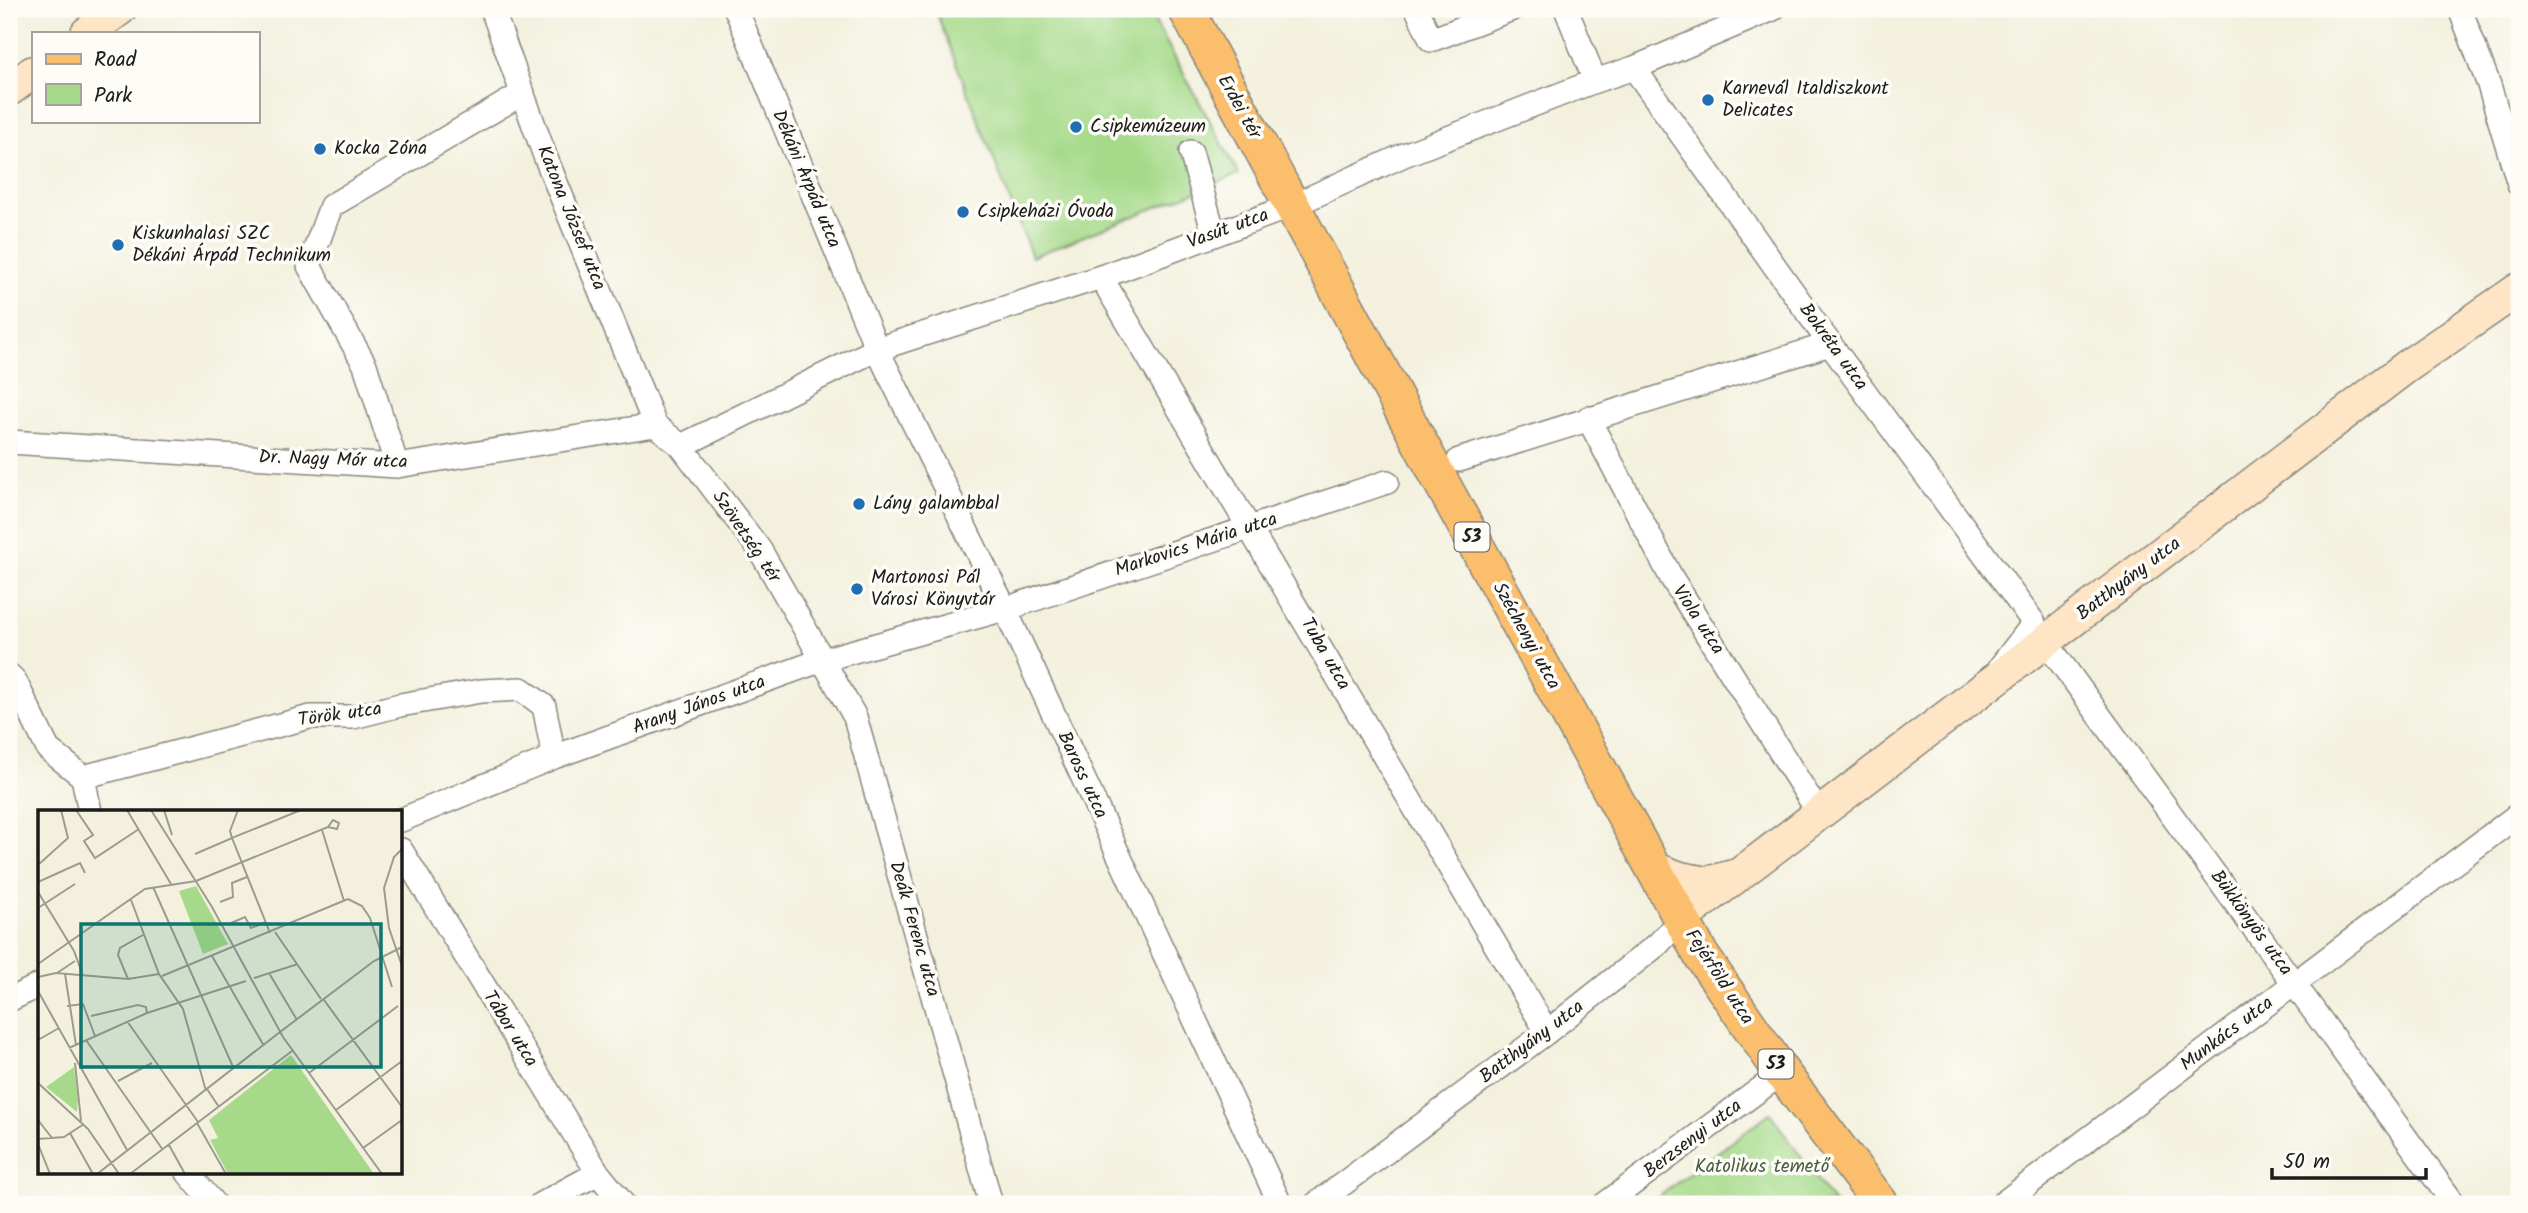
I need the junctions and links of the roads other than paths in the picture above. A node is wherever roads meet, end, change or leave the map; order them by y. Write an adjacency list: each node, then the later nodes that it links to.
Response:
1 (120, 9): 10 (main road)
2 (492, 9): 15 (street, Katona József utca)
3 (736, 9): 23 (street, Dékáni Árpád utca)
4 (1186, 9): 18 (main road, Erdei tér / 53)
5 (1417, 9): 6 (street)
6 (1512, 9)
7 (1566, 9): 13 (street)
8 (1773, 9): 11 (street, Vasút utca)
9 (2460, 9): 17 (street)
10 (88, 32)
11 (1634, 68): 13 (street, Vasút utca); 22 (street, Bokréta utca)
12 (32, 73): 14 (main road)
13 (1595, 81): 18 (street, Vasút utca)
14 (9, 90)
15 (523, 93): 25 (street, Katona József utca); 29 (street)
16 (1191, 152): 19 (street)
17 (2519, 184)
18 (1293, 205): 19 (street, Vasút utca); 43 (main road, Széchenyi utca / 53)
19 (1214, 234): 20 (street, Vasút utca)
20 (1101, 277): 23 (street, Vasút utca); 31 (street, Tuba utca)
21 (2519, 289): 33 (main road, Batthyány utca)
22 (1830, 344): 24 (street); 33 (street, Bokréta utca)
23 (877, 349): 27 (street, Vasút utca); 32 (street, Baross utca)
24 (1588, 418): 28 (street); 40 (street, Viola utca)
25 (655, 425): 27 (street, Szövetség tér); 29 (street, Dr. Nagy Mór utca)
26 (11, 438): 29 (street, Dr. Nagy Mór utca)
27 (681, 446): 34 (street, Szövetség tér)
28 (1459, 460)
29 (397, 466)
30 (1387, 482): 31 (street, Markovics Mária utca)
31 (1251, 527): 32 (street, Markovics Mária utca); 49 (street, Tuba utca)
32 (1005, 609): 34 (street, Arany János utca); 57 (street, Baross utca)
33 (2040, 633): 40 (main road, Batthyány utca); 46 (street, Bükkönyös utca)
34 (822, 660): 36 (street, Arany János utca); 56 (street, Deák Ferenc utca)
35 (9, 675): 37 (street)
36 (554, 757): 37 (street, Török utca); 41 (street, Arany János utca)
37 (83, 776): 38 (street)
38 (90, 810)
39 (2519, 814): 46 (street, Munkács utca)
40 (1820, 815): 44 (main road, Batthyány utca)
41 (402, 820)
42 (402, 852): 51 (street, Tábor utca)
43 (1653, 868): 44 (main road, Batthyány utca); 45 (main road, Széchenyi utca / 53)
44 (1741, 874): 45 (main road, Batthyány utca)
45 (1682, 918): 49 (street, Batthyány utca); 50 (main road, Fejérföld utca / 53)
46 (2295, 983): 61 (street, Munkács utca); 62 (street, Bükkönyös utca)
47 (38, 987): 48 (street)
48 (9, 1000)
49 (1546, 1032): 58 (street, Batthyány utca)
50 (1782, 1073): 59 (street, Berzsenyi utca); 60 (main road, Fejérföld utca / 53)
51 (598, 1173): 54 (street); 55 (street, Tábor utca)
52 (189, 1174): 53 (street)
53 (214, 1204)
54 (541, 1204)
55 (623, 1204)
56 (991, 1204)
57 (1280, 1204)
58 (1317, 1204)
59 (1605, 1204)
60 (1881, 1204)
61 (2001, 1204)
62 (2454, 1204)

